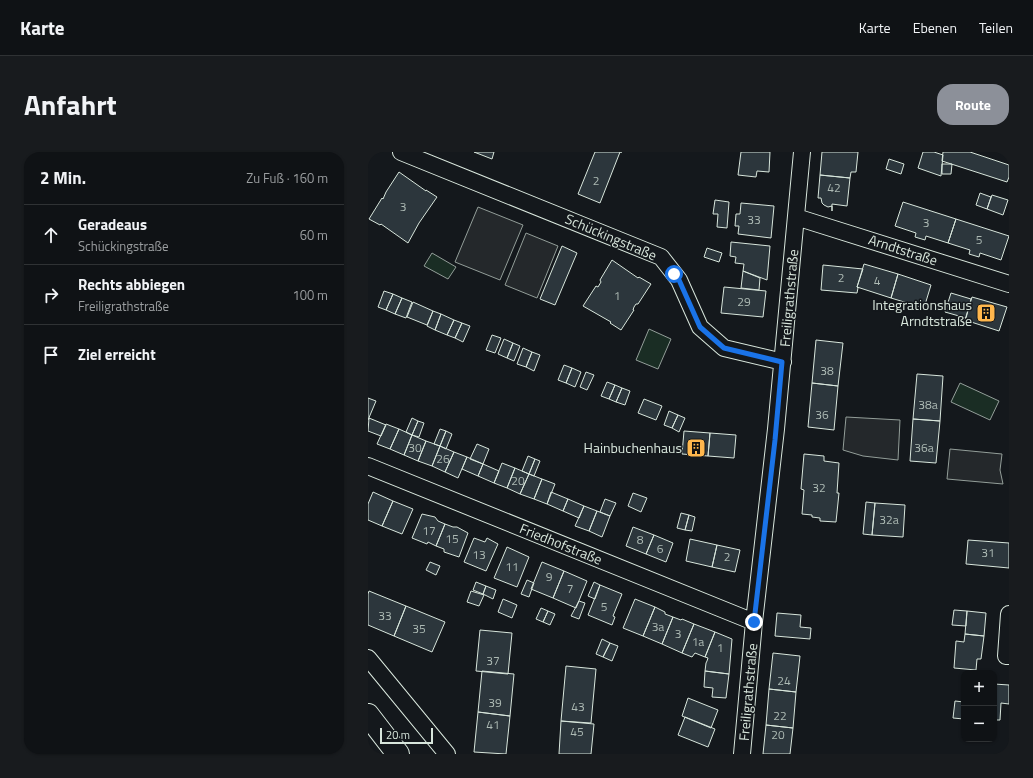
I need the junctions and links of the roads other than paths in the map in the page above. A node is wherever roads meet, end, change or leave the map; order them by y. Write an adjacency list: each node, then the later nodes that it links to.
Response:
1 (402, 152): 5 (street, Schückingstraße)
2 (802, 152): 3 (street, Freiligrathstraße)
3 (796, 217): 4 (street, Arndtstraße); 5 (street, Freiligrathstraße)
4 (1009, 284)
5 (782, 362): 8 (street, Freiligrathstraße)
6 (368, 466): 8 (street, Friedhofstraße)
7 (1009, 614): 9 (street)
8 (754, 622): 14 (street, Freiligrathstraße)
9 (1009, 656)
10 (368, 658): 13 (street)
11 (368, 715): 12 (main road)
12 (398, 754)
13 (447, 754)
14 (742, 754)

